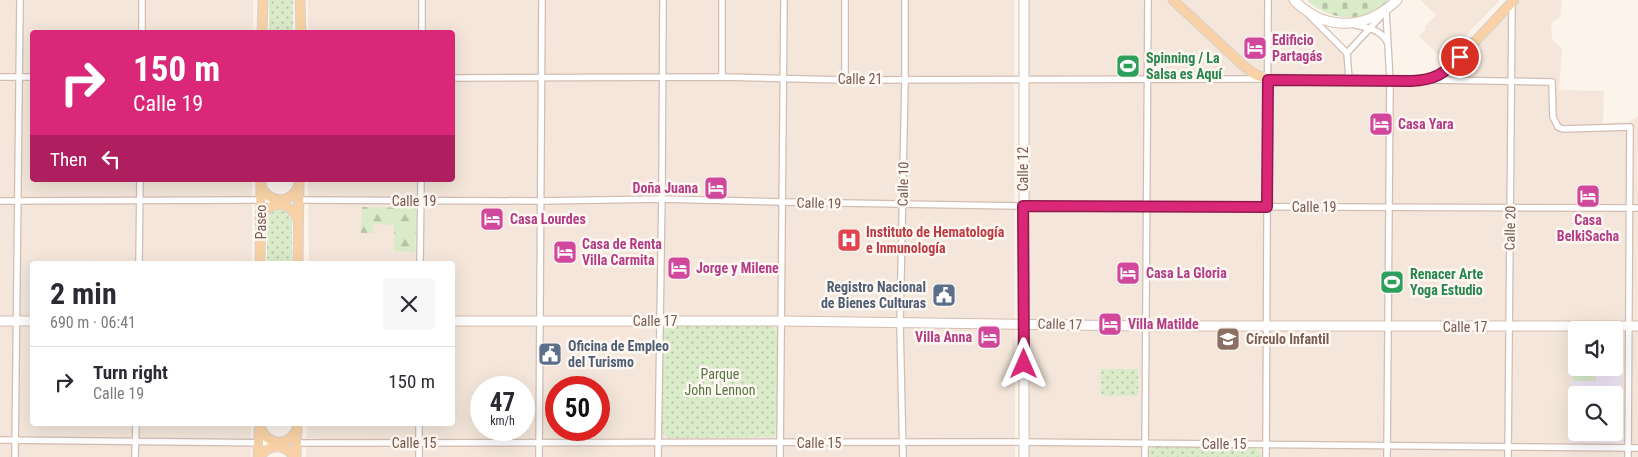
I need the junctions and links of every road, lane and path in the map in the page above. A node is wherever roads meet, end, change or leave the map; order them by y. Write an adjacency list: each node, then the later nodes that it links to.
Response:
1 (20, 0): 30 (street)
2 (142, 0): 23 (street)
3 (263, 0): 24 (main road)
4 (300, 0): 25 (main road)
5 (422, 0): 26 (street)
6 (542, 0): 35 (street)
7 (663, 0): 32 (street)
8 (722, 0): 33 (street)
9 (784, 0): 36 (street)
10 (845, 0): 39 (street)
11 (905, 0): 37 (street, Calle 10)
12 (1024, 0): 40 (street, Calle 12)
13 (1148, 0): 41 (street)
14 (1173, 0): 42 (main road)
15 (1268, 0): 42 (street)
16 (1294, 0): 19 (street)
17 (1398, 0): 20 (street)
18 (1513, 1): 43 (main road); 45 (street, Calle 20)
19 (1305, 11): 21 (street); 28 (street)
20 (1386, 11): 21 (street); 22 (street); 27 (street)
21 (1348, 24): 22 (street)
22 (1368, 28): 27 (street); 28 (street)
23 (142, 30)
24 (262, 30)
25 (301, 30)
26 (422, 30)
27 (1388, 44): 44 (street)
28 (1346, 53): 38 (street)
29 (0, 77): 30 (street)
30 (19, 77): 31 (street); 55 (street)
31 (30, 77)
32 (662, 77): 33 (street, Calle 21); 35 (street, Calle 21); 50 (street)
33 (722, 77): 36 (street, Calle 21)
34 (455, 78): 35 (street, Calle 21)
35 (542, 78): 57 (street)
36 (783, 79): 39 (street, Calle 21); 59 (street)
37 (905, 79): 39 (street, Calle 21); 40 (street, Calle 21); 60 (street, Calle 10)
38 (1349, 79): 42 (main road); 44 (main road)
39 (845, 80)
40 (1024, 80): 41 (street, Calle 21); 61 (street, Calle 12)
41 (1147, 80): 42 (street, Calle 21); 62 (street)
42 (1268, 80): 63 (street)
43 (1430, 80): 44 (main road); 45 (street)
44 (1390, 81): 64 (street)
45 (1511, 82): 65 (street, Calle 20); 66 (street)
46 (140, 182): 58 (street)
47 (421, 182): 56 (street)
48 (261, 183): 51 (main road, Paseo); 52 (main road)
49 (299, 183): 52 (main road); 53 (main road)
50 (662, 198): 57 (street, Calle 19); 59 (street, Calle 19); 79 (street)
51 (261, 200): 52 (street, Calle 19); 58 (street, Calle 19); 68 (main road, Paseo)
52 (279, 200): 53 (street, Calle 19)
53 (298, 200): 56 (street, Calle 19); 69 (main road)
54 (0, 201): 55 (street, Calle 19)
55 (18, 201): 58 (street, Calle 19); 75 (street)
56 (421, 201): 57 (street, Calle 19); 73 (street)
57 (540, 201): 78 (street)
58 (140, 202): 70 (street)
59 (782, 202): 60 (street, Calle 19); 80 (street)
60 (902, 204): 61 (street, Calle 19); 81 (street, Calle 10)
61 (1023, 206): 62 (street, Calle 19); 82 (street, Calle 12)
62 (1146, 206): 63 (street, Calle 19); 83 (street)
63 (1267, 207): 64 (street, Calle 19); 84 (street)
64 (1388, 207): 65 (street, Calle 19); 86 (street)
65 (1510, 208): 66 (street, Calle 19); 87 (street, Calle 20)
66 (1630, 208): 67 (street, Calle 19); 85 (street)
67 (1638, 208)
68 (260, 219): 69 (main road); 71 (main road, Paseo)
69 (298, 220): 72 (main road)
70 (139, 261)
71 (260, 261)
72 (298, 261)
73 (420, 261)
74 (0, 321): 75 (street)
75 (17, 321): 76 (street); 94 (street)
76 (30, 321)
77 (455, 321): 78 (street, Calle 17)
78 (540, 321): 79 (street, Calle 17); 101 (street)
79 (660, 321): 80 (street, Calle 17); 102 (street)
80 (782, 321): 81 (street, Calle 17); 103 (street)
81 (900, 324): 82 (street, Calle 17); 104 (street, Calle 10)
82 (1024, 324): 83 (street, Calle 17); 96 (street, Calle 12)
83 (1146, 326): 84 (street, Calle 17); 105 (street)
84 (1266, 326): 86 (street, Calle 17); 106 (street)
85 (1634, 326): 87 (street, Calle 17); 109 (street)
86 (1388, 327): 87 (street, Calle 17); 107 (street)
87 (1508, 327): 108 (street, Calle 20)
88 (136, 426): 95 (street)
89 (260, 426): 97 (main road)
90 (260, 426): 98 (main road)
91 (419, 426): 100 (street)
92 (297, 427): 98 (main road); 99 (main road)
93 (0, 440): 94 (street, Calle 15)
94 (16, 441): 95 (street, Calle 15); 111 (street)
95 (136, 442): 97 (street, Calle 15); 112 (street)
96 (1024, 442): 104 (street, Calle 15); 105 (street, Calle 15); 120 (street, Calle 12)
97 (259, 443): 98 (street, Calle 15); 113 (main road)
98 (279, 443): 99 (street, Calle 15)
99 (297, 443): 100 (street, Calle 15); 114 (main road)
100 (419, 443): 101 (street, Calle 15); 115 (street)
101 (539, 443): 102 (street, Calle 15); 116 (street)
102 (658, 443): 103 (street, Calle 15); 117 (street)
103 (780, 443): 104 (street, Calle 15); 118 (street)
104 (903, 443): 119 (street, Calle 10)
105 (1145, 443): 106 (street, Calle 15); 121 (street)
106 (1266, 444): 107 (street, Calle 15); 122 (street)
107 (1388, 445): 108 (street, Calle 15); 123 (street)
108 (1508, 446): 109 (street, Calle 15); 124 (street, Calle 20)
109 (1628, 448): 110 (street, Calle 15); 125 (street)
110 (1638, 448)
111 (15, 457)
112 (135, 457)
113 (259, 457): 114 (main road)
114 (295, 457)
115 (419, 457)
116 (539, 457)
117 (658, 457)
118 (780, 457)
119 (903, 457)
120 (1024, 457)
121 (1145, 457)
122 (1266, 457)
123 (1387, 457)
124 (1508, 457)
125 (1628, 457)

